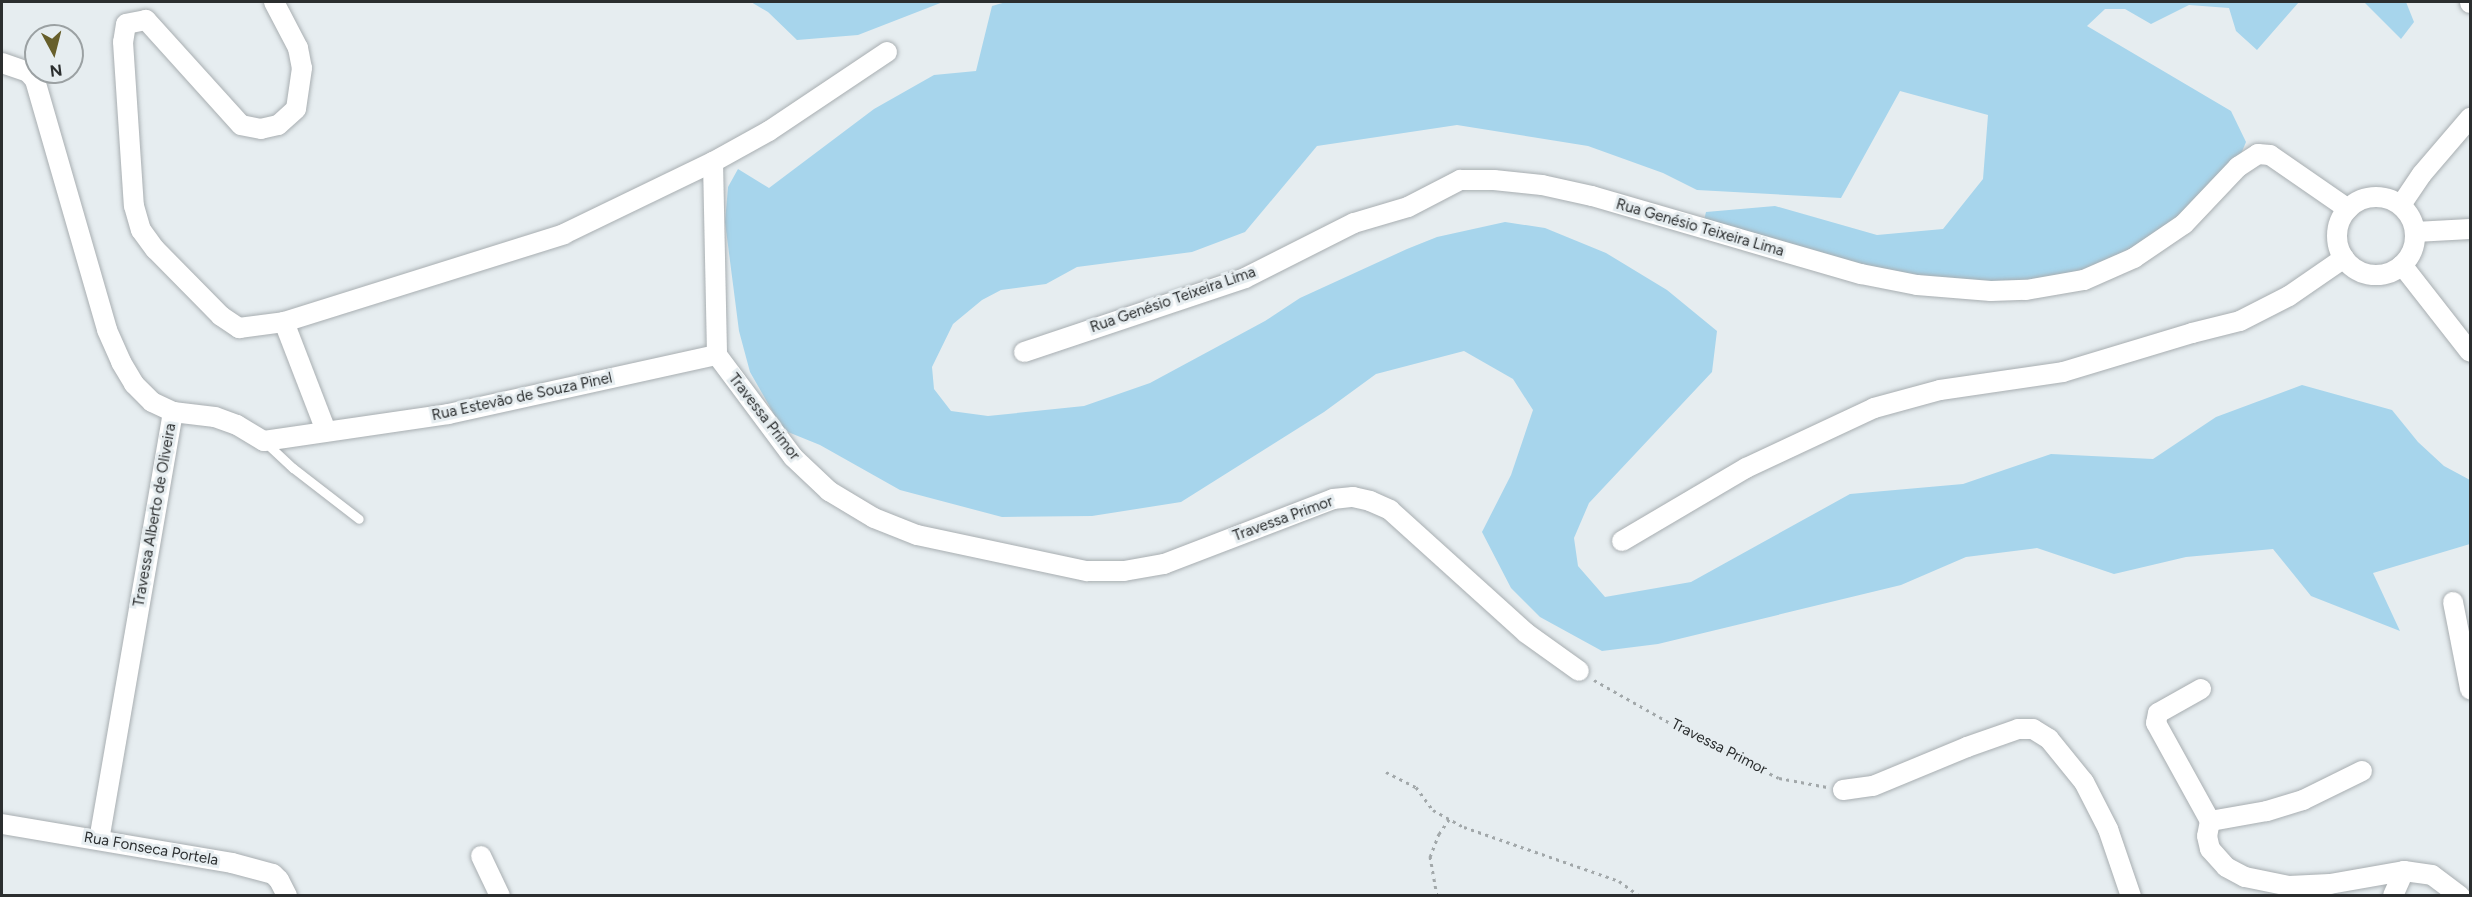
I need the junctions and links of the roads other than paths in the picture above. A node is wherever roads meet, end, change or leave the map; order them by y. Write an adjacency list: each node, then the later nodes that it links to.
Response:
1 (274, 2): 12 (street)
2 (887, 52): 5 (street)
3 (2, 63): 16 (street, Travessa Alberto de Oliveira)
4 (2470, 118): 6 (street)
5 (713, 162): 12 (street); 15 (street)
6 (2401, 205): 7 (street); 9 (street)
7 (2348, 209): 10 (street); 13 (street, Rua Genésio Teixeira Lima)
8 (2470, 229): 9 (street)
9 (2415, 232): 11 (street)
10 (2344, 258): 11 (street); 20 (street)
11 (2402, 265): 14 (street)
12 (284, 322): 17 (street)
13 (1024, 352)
14 (2470, 352)
15 (717, 355): 17 (street, Rua Estevão de Souza Pinel); 22 (street, Travessa Primor)
16 (173, 412): 18 (street); 29 (street, Travessa Alberto de Oliveira)
17 (326, 431): 18 (street, Rua Estevão de Souza Pinel)
18 (264, 441): 19 (lane)
19 (359, 519)
20 (1622, 541)
21 (2453, 602): 24 (street)
22 (1579, 671)
23 (2201, 689): 27 (street)
24 (2470, 689)
25 (2362, 771): 27 (street)
26 (1843, 790): 34 (street)
27 (2210, 821): 31 (street)
28 (2, 824): 29 (street, Rua Fonseca Portela)
29 (99, 840): 32 (street, Rua Fonseca Portela)
30 (481, 856): 33 (street)
31 (2404, 871): 35 (street); 36 (street)
32 (287, 896)
33 (500, 896)
34 (2131, 896)
35 (2393, 896)
36 (2460, 896)

